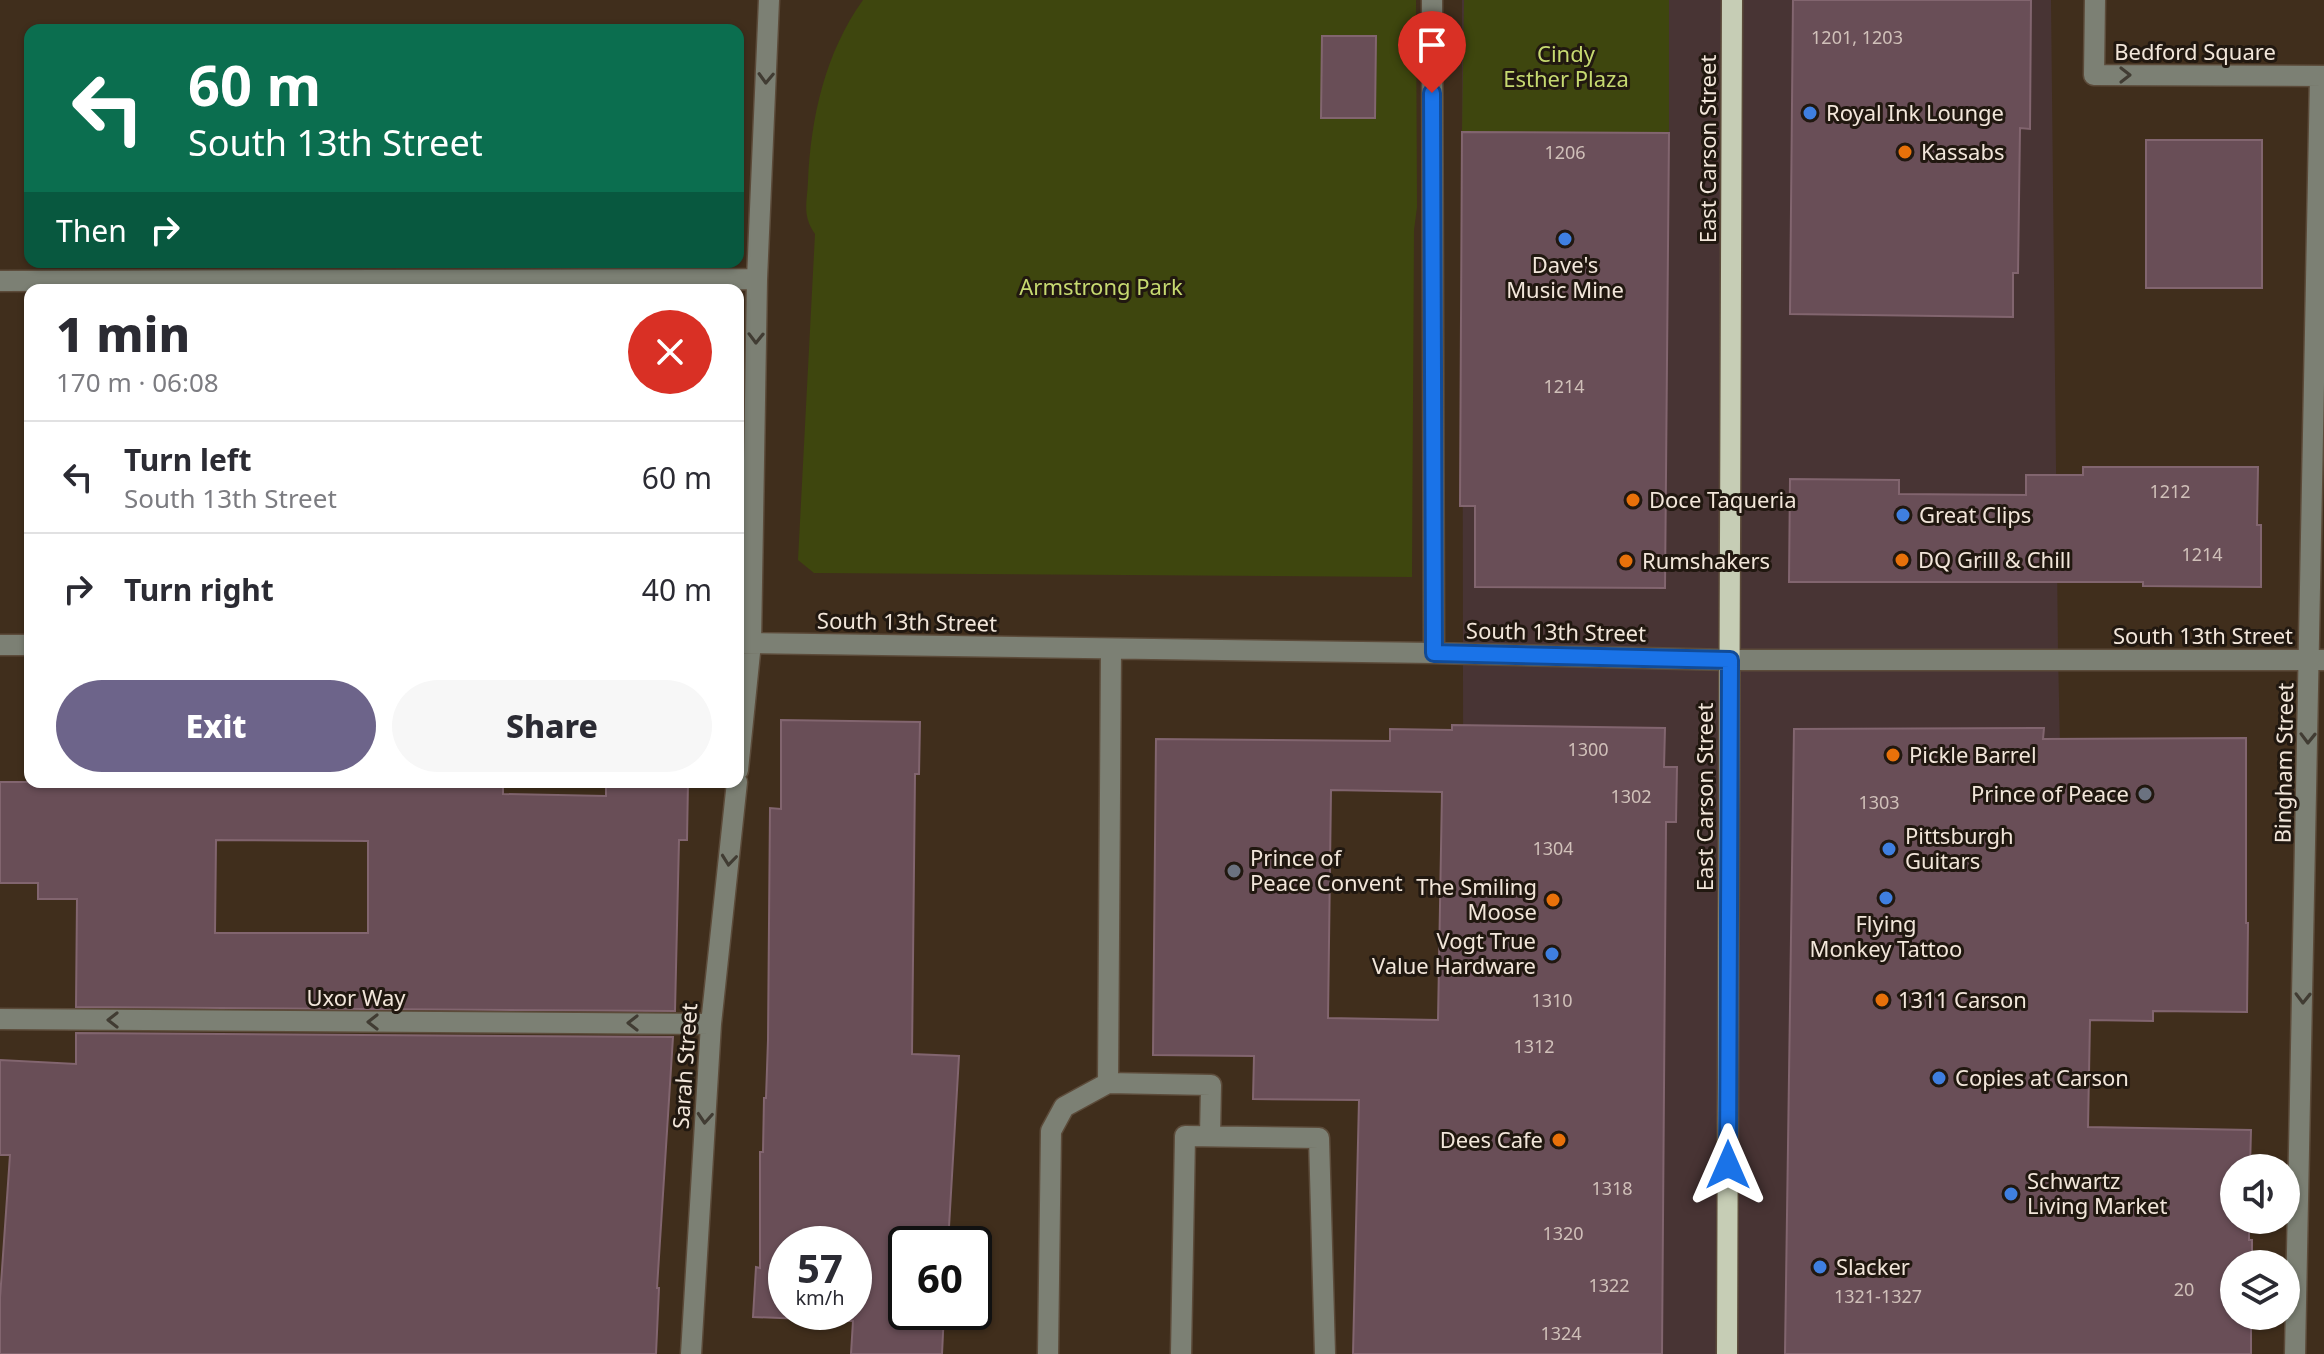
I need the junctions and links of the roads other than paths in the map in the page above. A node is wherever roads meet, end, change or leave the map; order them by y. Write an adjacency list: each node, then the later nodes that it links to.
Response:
1 (769, 0): 6 (street, one-way to 6)
2 (1432, 0): 12 (street)
3 (1732, 0): 13 (main road, East Carson Street)
4 (2095, 0): 5 (street, Bedford Square, one-way to 5)
5 (2322, 76): 14 (street, Bingham Street)
6 (757, 279): 7 (street); 8 (street, one-way to 8)
7 (0, 281)
8 (745, 643): 11 (street, South 13th Street)
9 (0, 645): 10 (street)
10 (24, 645)
11 (1111, 649): 12 (street, South 13th Street); 18 (street)
12 (1434, 653): 13 (street, South 13th Street)
13 (1730, 660): 14 (street, South 13th Street); 24 (main road, East Carson Street)
14 (2317, 660): 25 (street, Bingham Street, one-way to 25)
15 (736, 788): 17 (street, Sarah Street, one-way to 17)
16 (0, 1019): 17 (street, Uxor Way, one-way to 16)
17 (711, 1024): 20 (street, Sarah Street, one-way to 20)
18 (1108, 1083): 19 (street); 21 (street)
19 (1210, 1136): 22 (street); 23 (street)
20 (691, 1354)
21 (1048, 1354)
22 (1181, 1354)
23 (1325, 1354)
24 (1727, 1354)
25 (2295, 1354)

